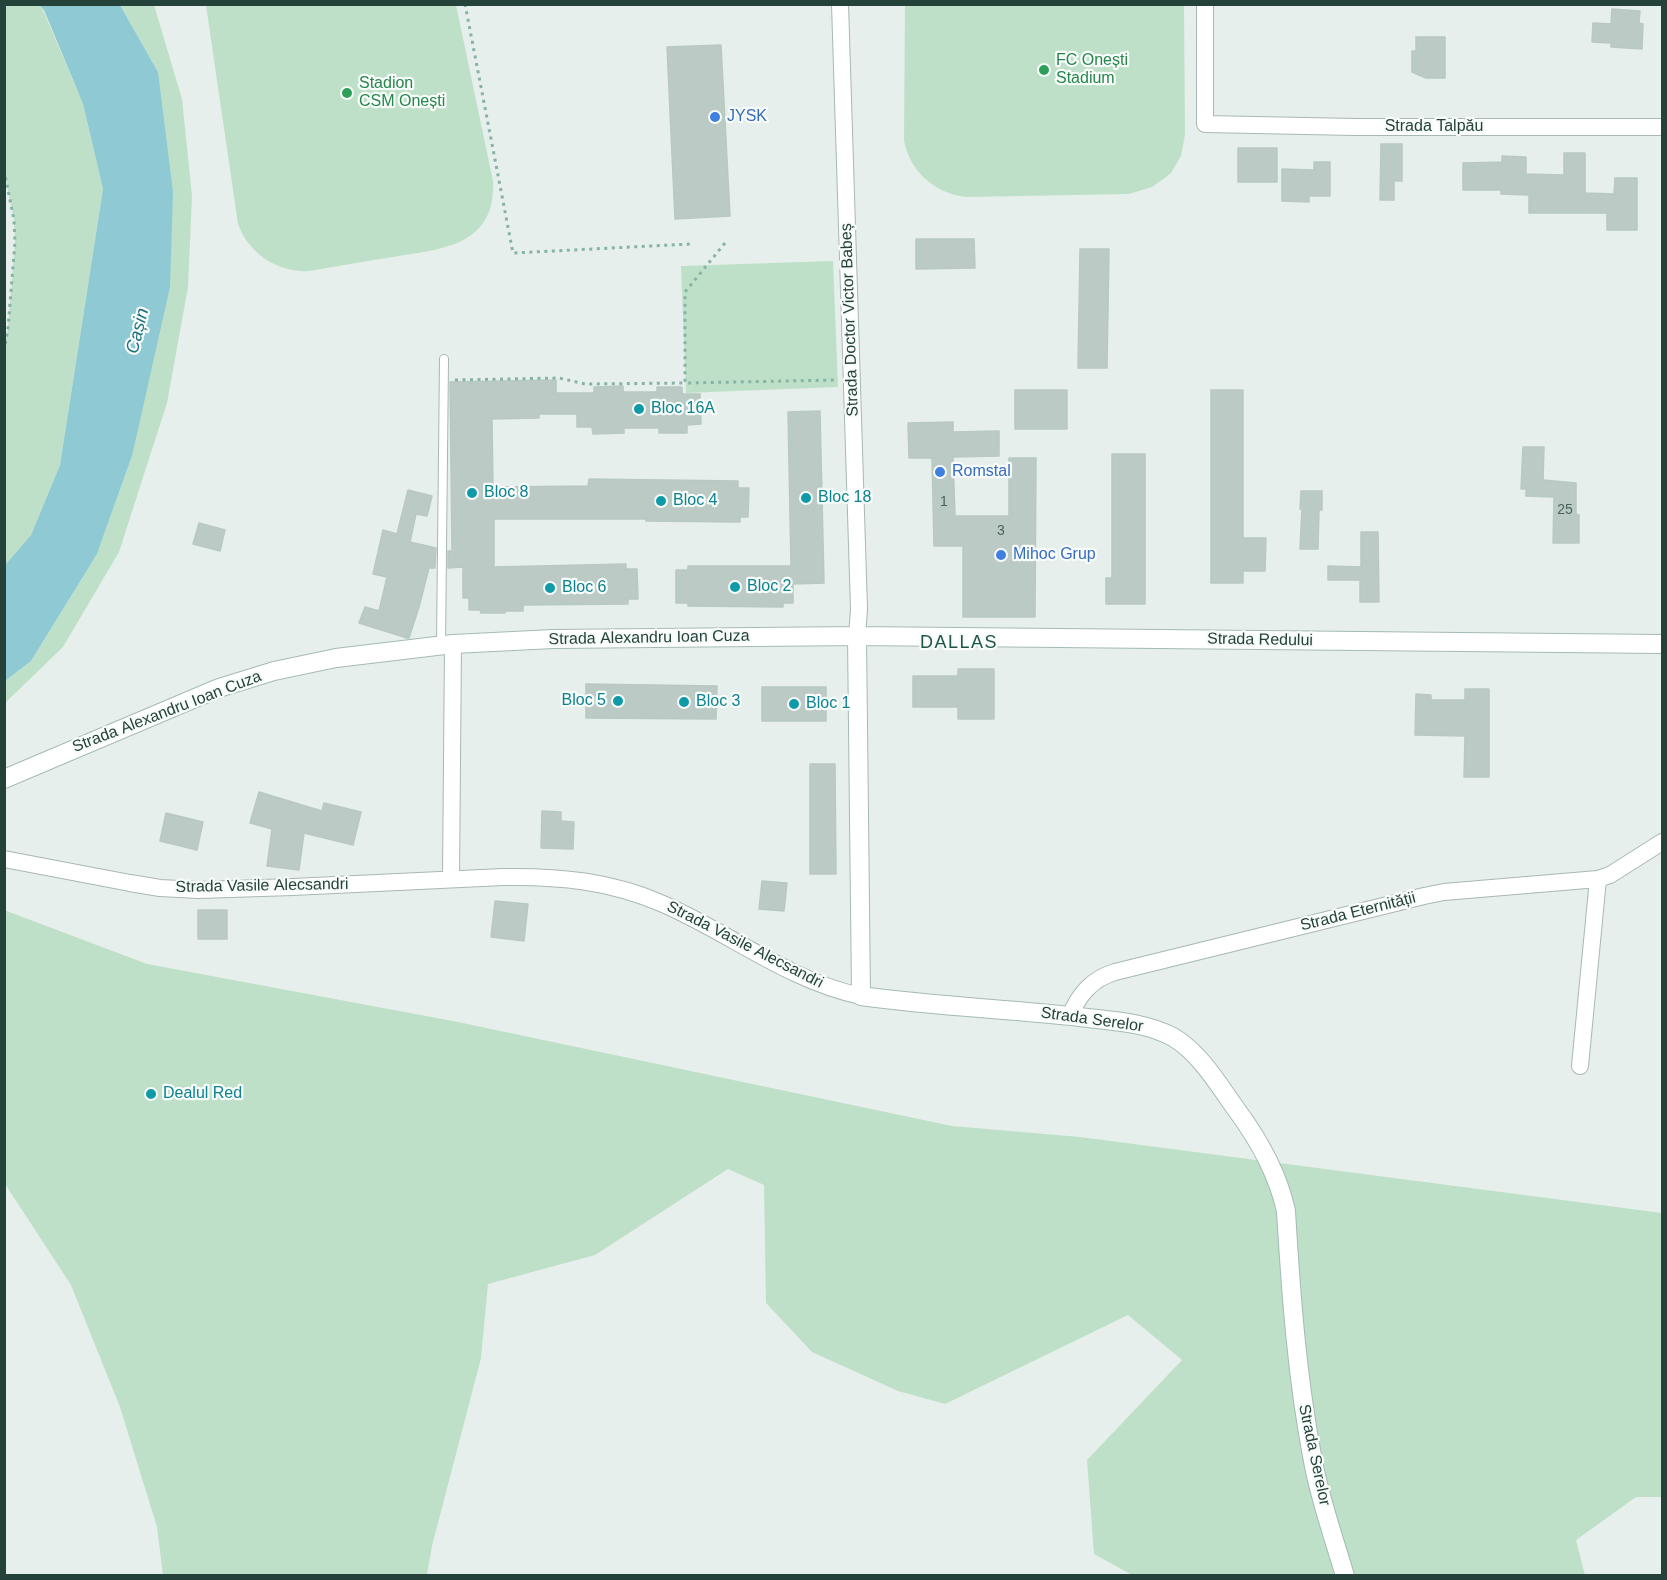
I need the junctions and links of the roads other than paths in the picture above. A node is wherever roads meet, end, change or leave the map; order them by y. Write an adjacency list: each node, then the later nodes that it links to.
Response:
1 (840, 4): 5 (street, Strada Doctor Victor Babeș)
2 (1205, 4): 3 (street, Strada Talpău)
3 (1662, 127)
4 (444, 359): 7 (lane)
5 (857, 636): 6 (main road, Strada Redului); 7 (main road, Strada Alexandru Ioan Cuza); 13 (main road)
6 (1662, 644)
7 (447, 645): 8 (main road, Strada Alexandru Ioan Cuza); 11 (street)
8 (4, 778)
9 (1662, 842): 12 (street, Strada Eternității)
10 (4, 859): 11 (street, Strada Vasile Alecsandri)
11 (451, 878): 13 (street, Strada Vasile Alecsandri)
12 (1598, 879): 14 (street, Strada Eternității); 15 (street)
13 (861, 996): 14 (main road, Strada Serelor)
14 (1071, 1016): 16 (main road, Strada Serelor)
15 (1580, 1066)
16 (1345, 1575)

